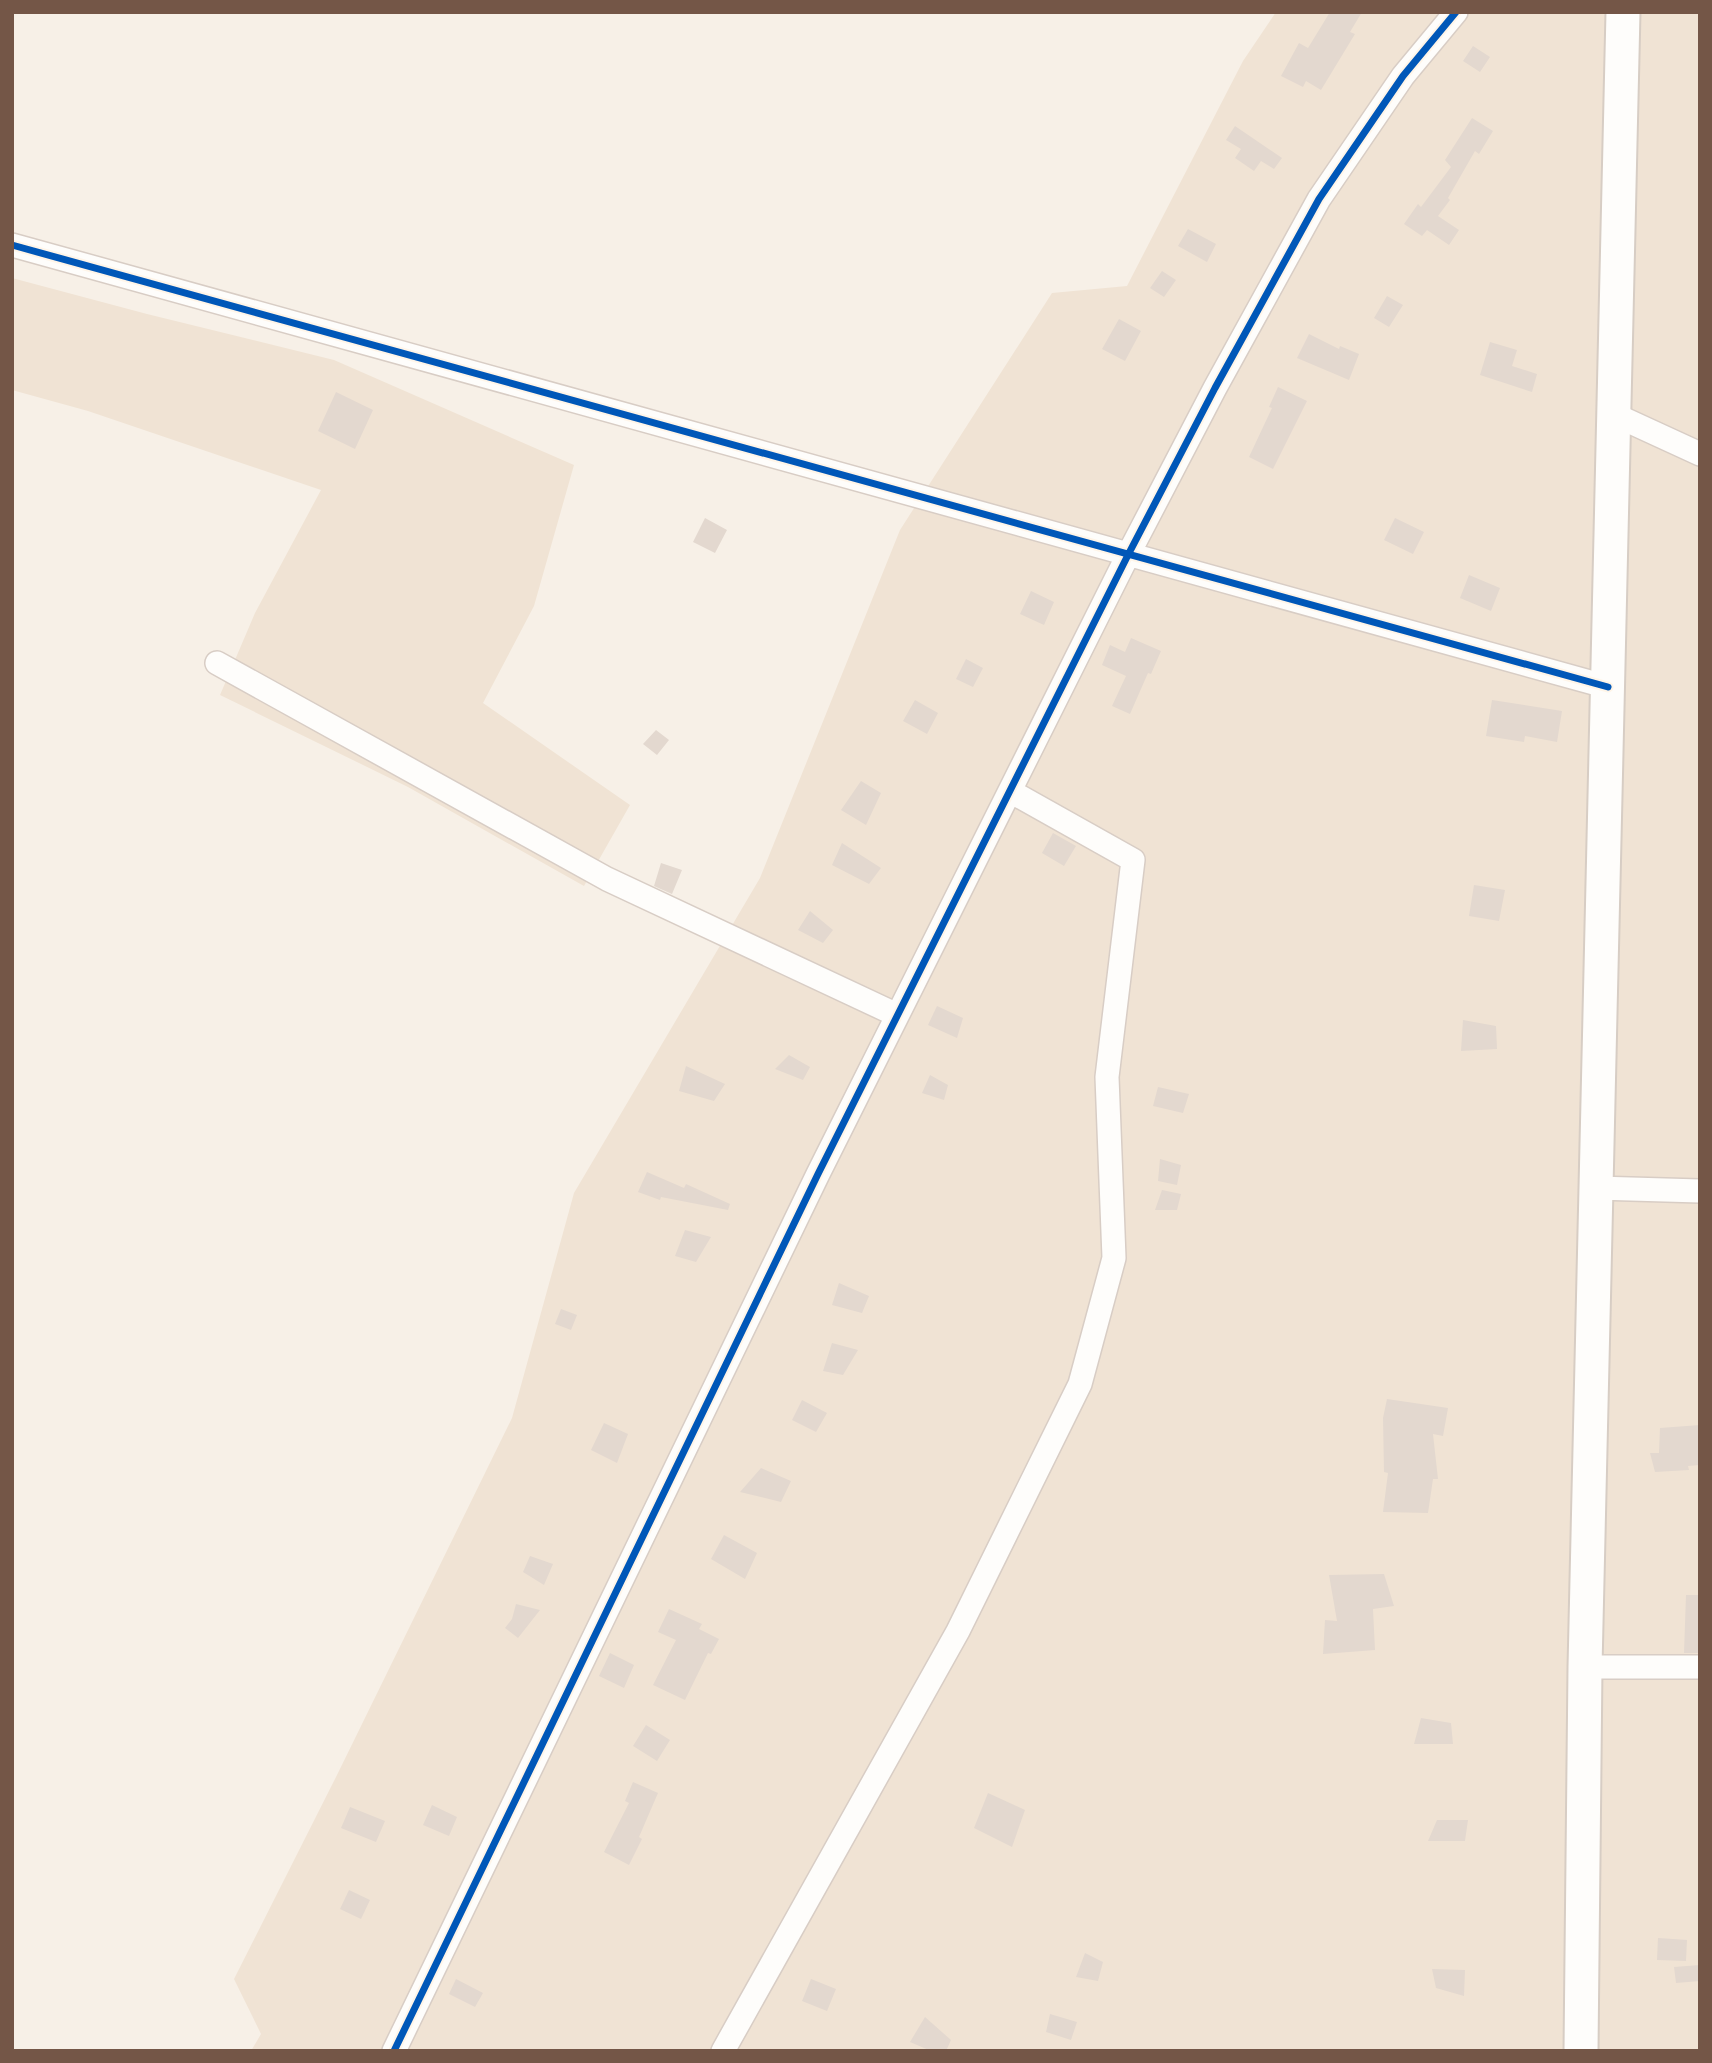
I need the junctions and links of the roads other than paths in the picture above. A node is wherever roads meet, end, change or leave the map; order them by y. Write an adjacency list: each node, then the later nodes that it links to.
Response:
1 (1456, 12): 6 (street)
2 (1623, 12): 4 (main road)
3 (12, 245): 6 (street)
4 (1614, 414): 5 (street); 8 (main road)
5 (1700, 454)
6 (1128, 555): 8 (street); 9 (street)
7 (217, 663): 10 (street)
8 (1608, 687): 11 (main road)
9 (1010, 791): 10 (street); 16 (street)
10 (897, 1015): 15 (street)
11 (1596, 1188): 12 (street); 13 (main road)
12 (1700, 1191)
13 (1586, 1667): 14 (street); 17 (main road)
14 (1700, 1667)
15 (394, 2051)
16 (723, 2051)
17 (1581, 2051)

